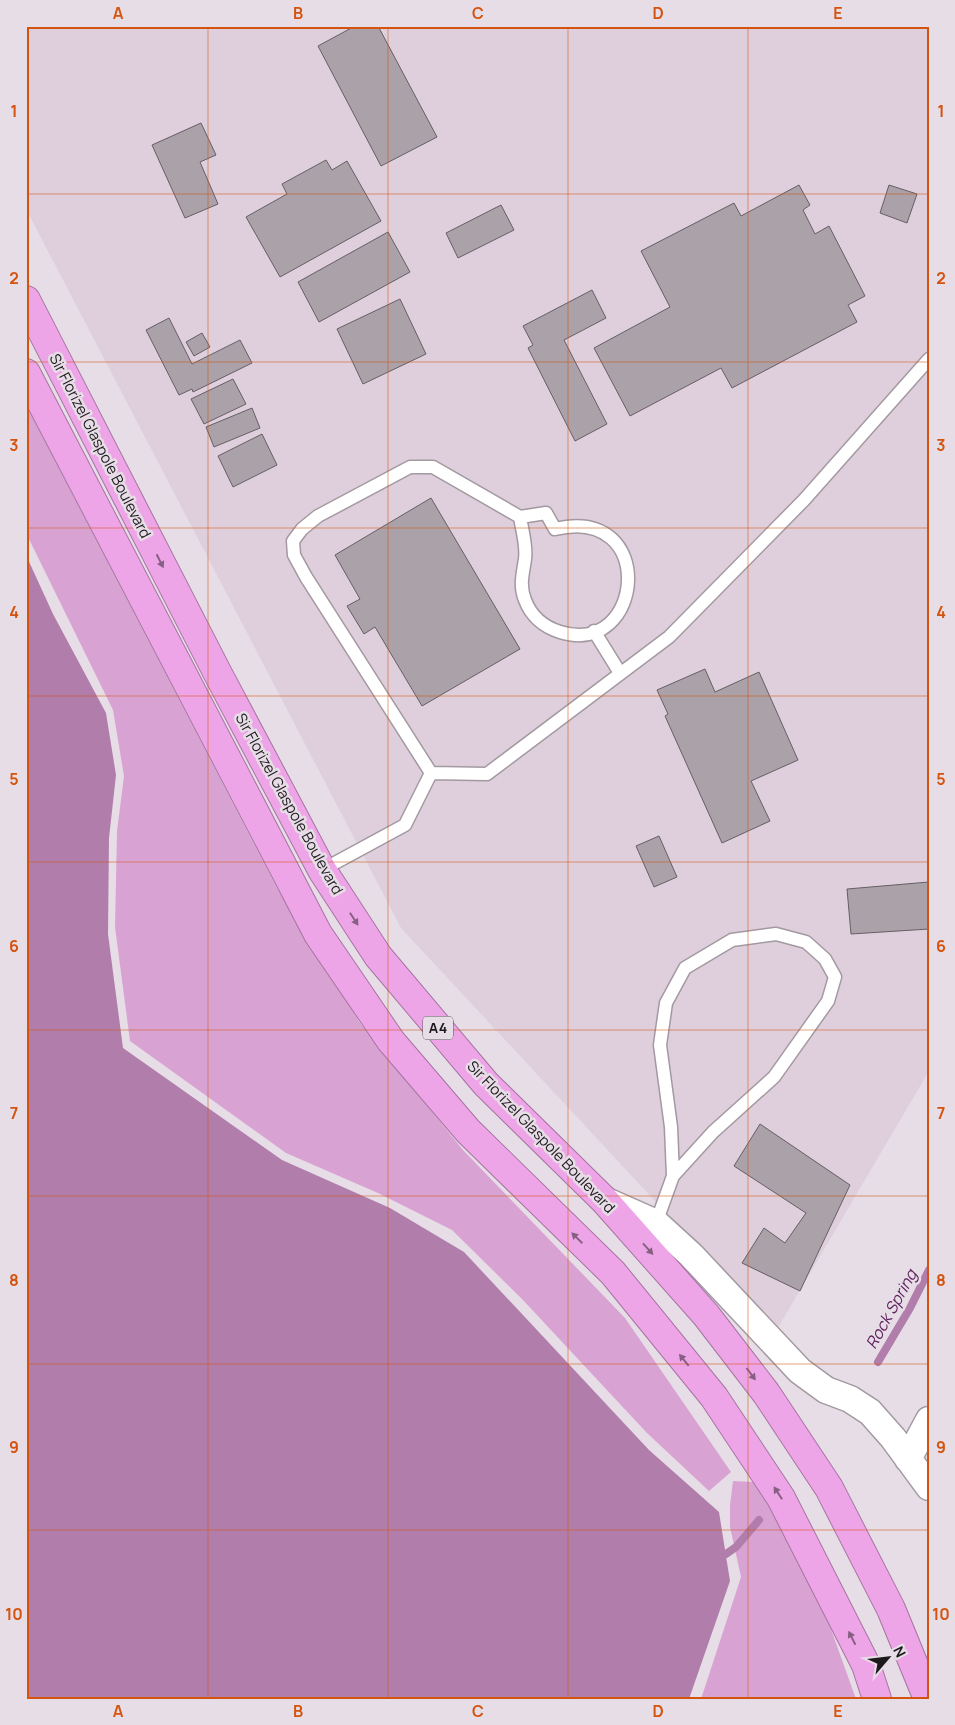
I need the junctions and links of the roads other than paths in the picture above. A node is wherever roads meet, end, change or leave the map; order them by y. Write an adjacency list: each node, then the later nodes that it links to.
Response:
1 (26, 300): 8 (highway, Sir Florizel Glaspole Boulevard / A4, one-way to 8)
2 (929, 359): 6 (lane)
3 (26, 373): 15 (highway, one-way to 3)
4 (520, 517): 5 (lane); 5 (lane); 7 (lane)
5 (594, 631): 6 (lane)
6 (620, 673): 7 (lane)
7 (431, 773): 8 (lane)
8 (322, 870): 10 (highway, Sir Florizel Glaspole Boulevard / A4, one-way to 10)
9 (673, 1176): 9 (lane); 11 (lane)
10 (604, 1200): 11 (street); 16 (highway, Sir Florizel Glaspole Boulevard / A4, one-way to 16)
11 (656, 1222): 13 (street)
12 (929, 1420): 13 (street)
13 (908, 1459): 14 (street)
14 (929, 1487)
15 (877, 1699)
16 (928, 1699)

